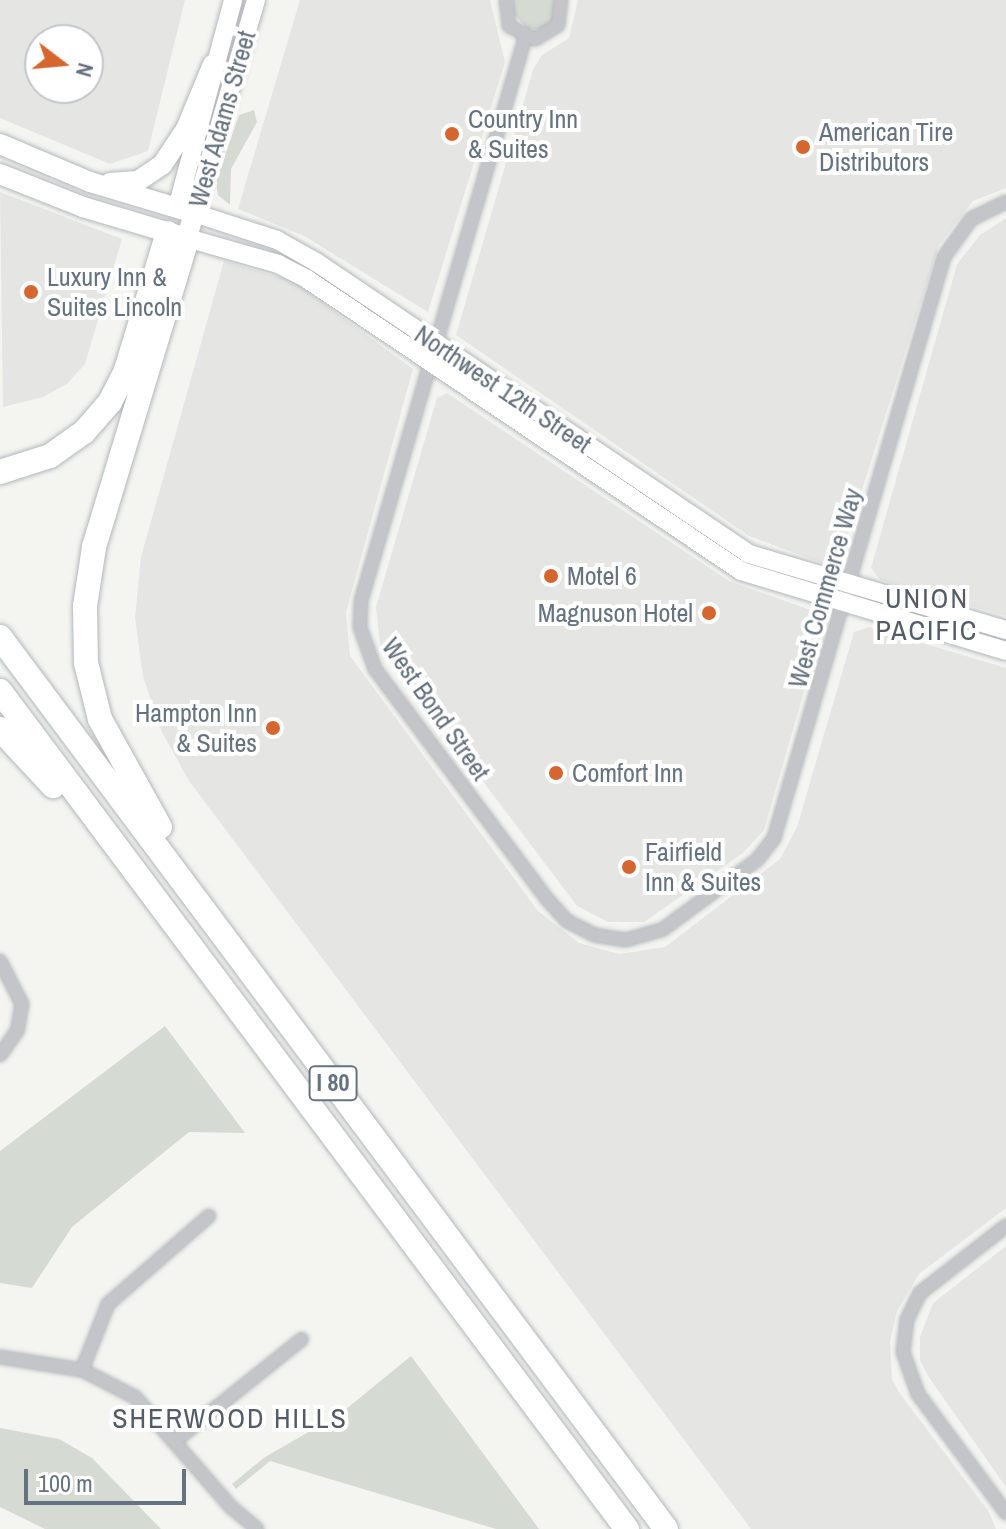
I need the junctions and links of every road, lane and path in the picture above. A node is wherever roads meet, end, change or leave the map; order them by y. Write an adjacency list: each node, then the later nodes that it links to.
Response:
1 (233, 0): 6 (main road, West Adams Street)
2 (256, 0): 11 (main road, West Adams Street)
3 (506, 0): 5 (street)
4 (561, 0): 5 (street)
5 (525, 38): 13 (street, West Bond Street)
6 (213, 64): 9 (main road); 11 (main road, West Adams Street)
7 (0, 144): 9 (main road, Northwest 12th Street)
8 (0, 174): 12 (main road, Northwest 12th Street)
9 (90, 182): 11 (main road, Northwest 12th Street)
10 (1006, 202): 16 (street, West Commerce Way)
11 (186, 210): 12 (main road, West Adams Street); 13 (main road, Northwest 12th Street)
12 (178, 236): 14 (main road, Northwest 12th Street); 15 (highway); 25 (highway)
13 (437, 343): 14 (street, West Bond Street); 16 (main road, Northwest 12th Street)
14 (431, 364): 17 (main road, Northwest 12th Street); 23 (street, West Bond Street)
15 (0, 472)
16 (849, 585): 17 (street, West Commerce Way); 18 (main road, Northwest 12th Street)
17 (843, 604): 20 (main road, Northwest 12th Street); 23 (street, West Commerce Way)
18 (1006, 630)
19 (0, 637): 25 (highway, I 80)
20 (1006, 651)
21 (0, 691): 26 (highway, I 80)
22 (0, 729): 26 (highway)
23 (626, 940)
24 (0, 961): 27 (street)
25 (257, 981): 37 (highway, I 80)
26 (235, 1002): 36 (highway, I 80)
27 (0, 1055)
28 (209, 1216): 32 (street)
29 (1006, 1226): 34 (street)
30 (302, 1339): 33 (street)
31 (0, 1357): 32 (street)
32 (82, 1370): 33 (street)
33 (176, 1440): 35 (street)
34 (1006, 1513)
35 (257, 1529)
36 (627, 1529)
37 (666, 1529)

